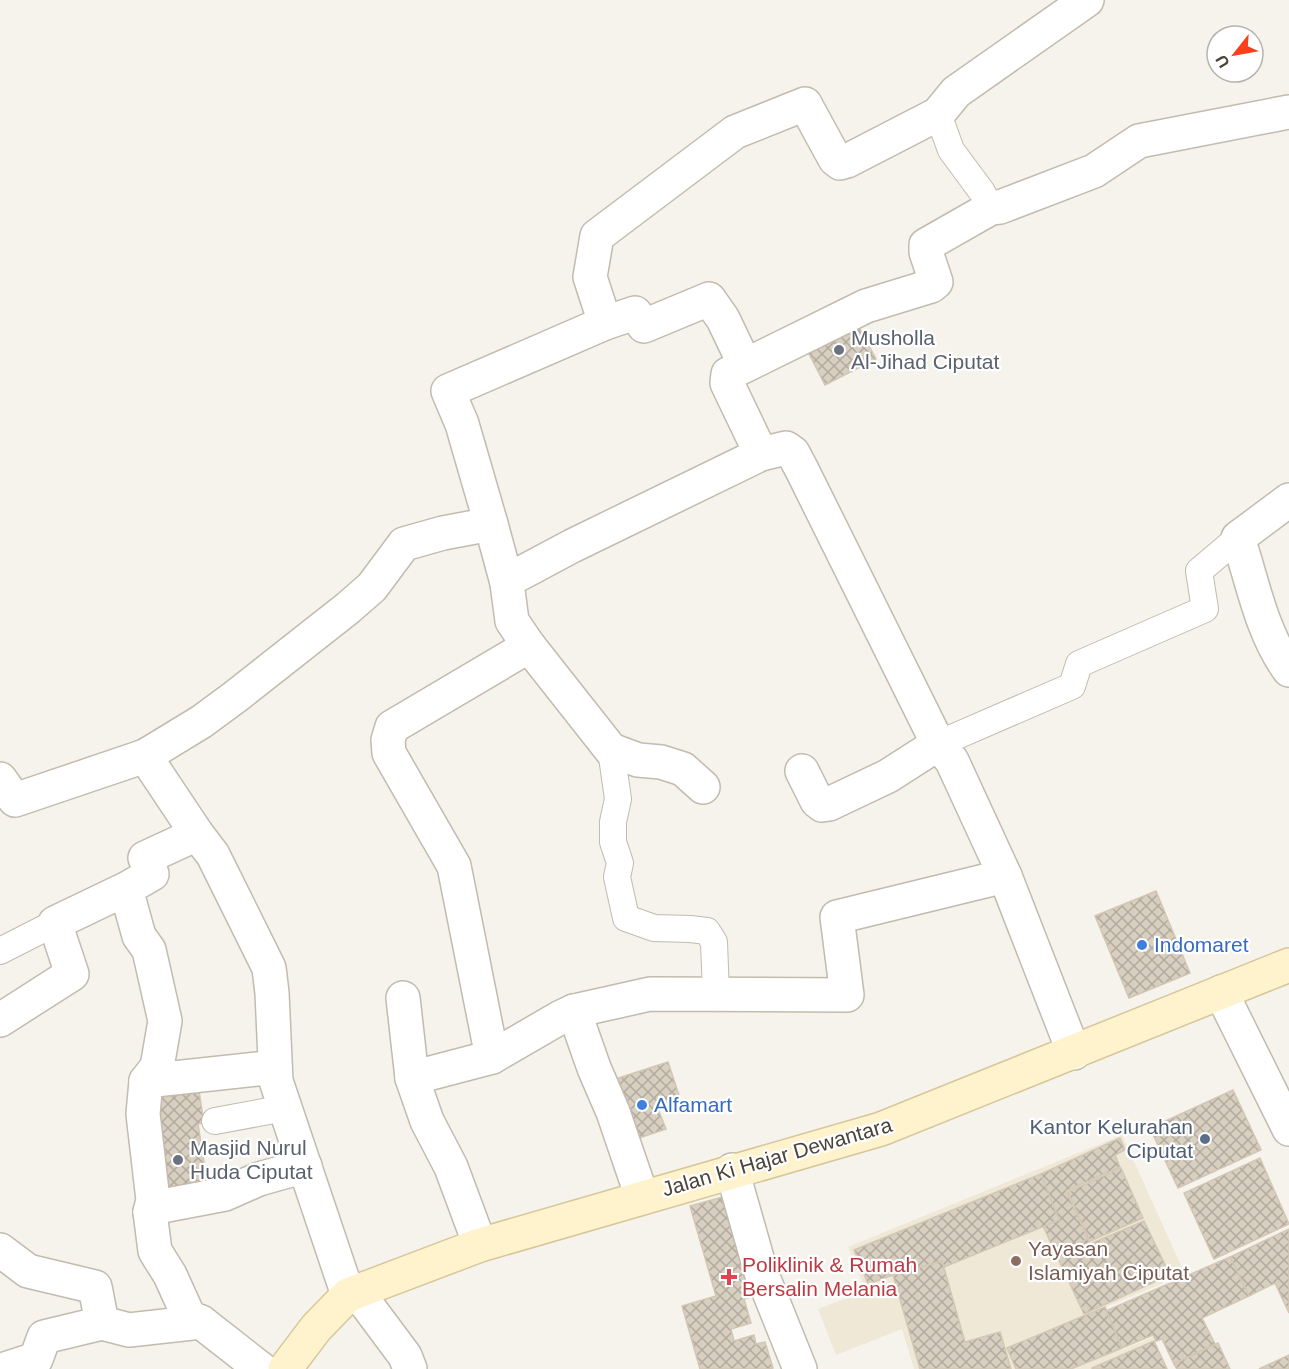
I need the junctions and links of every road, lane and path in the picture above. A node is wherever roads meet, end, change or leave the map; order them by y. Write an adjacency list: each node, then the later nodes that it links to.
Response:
1 (1087, 0): 3 (street)
2 (1289, 112): 4 (street)
3 (938, 114): 4 (street); 5 (street)
4 (991, 208): 6 (street)
5 (605, 323): 6 (street); 9 (street)
6 (745, 365): 7 (street)
7 (761, 454): 11 (street); 14 (street)
8 (1289, 500): 10 (street)
9 (491, 525): 11 (street); 16 (street)
10 (1238, 538): 13 (street); 14 (street)
11 (507, 583): 12 (street)
12 (529, 646): 15 (street); 32 (street)
13 (1289, 669)
14 (939, 744): 17 (street); 21 (street)
15 (611, 750): 18 (street); 27 (street)
16 (145, 756): 19 (street); 20 (street)
17 (802, 771)
18 (703, 787)
19 (5, 796)
20 (197, 834): 22 (street); 33 (street)
21 (1005, 876): 27 (street); 31 (street)
22 (126, 889): 23 (street); 35 (street)
23 (55, 923): 24 (street); 30 (street)
24 (0, 951)
25 (1289, 965): 26 (main road, Jalan Ki Hajar Dewantara)
26 (1221, 992): 31 (main road, Jalan Ki Hajar Dewantara); 38 (street)
27 (717, 994): 29 (street)
28 (403, 998): 34 (street)
29 (574, 1011): 32 (street); 41 (street)
30 (0, 1020)
31 (1074, 1053): 40 (main road, Jalan Ki Hajar Dewantara)
32 (492, 1057): 34 (street)
33 (275, 1067): 35 (street); 36 (street)
34 (412, 1078): 43 (street)
35 (146, 1081): 42 (street)
36 (285, 1108): 37 (street); 39 (street)
37 (215, 1121)
38 (1289, 1129)
39 (305, 1166): 42 (street); 45 (street)
40 (732, 1170): 41 (main road, Jalan Ki Hajar Dewantara); 49 (street)
41 (642, 1197): 43 (main road, Jalan Ki Hajar Dewantara)
42 (152, 1206): 46 (street)
43 (480, 1245): 45 (main road, Jalan Ki Hajar Dewantara)
44 (0, 1250): 47 (street)
45 (357, 1292): 48 (main road, Jalan Ki Hajar Dewantara); 51 (street)
46 (201, 1322): 47 (street); 48 (street)
47 (102, 1323): 50 (street)
48 (281, 1368)
49 (798, 1368)
50 (5, 1369)
51 (410, 1369)

